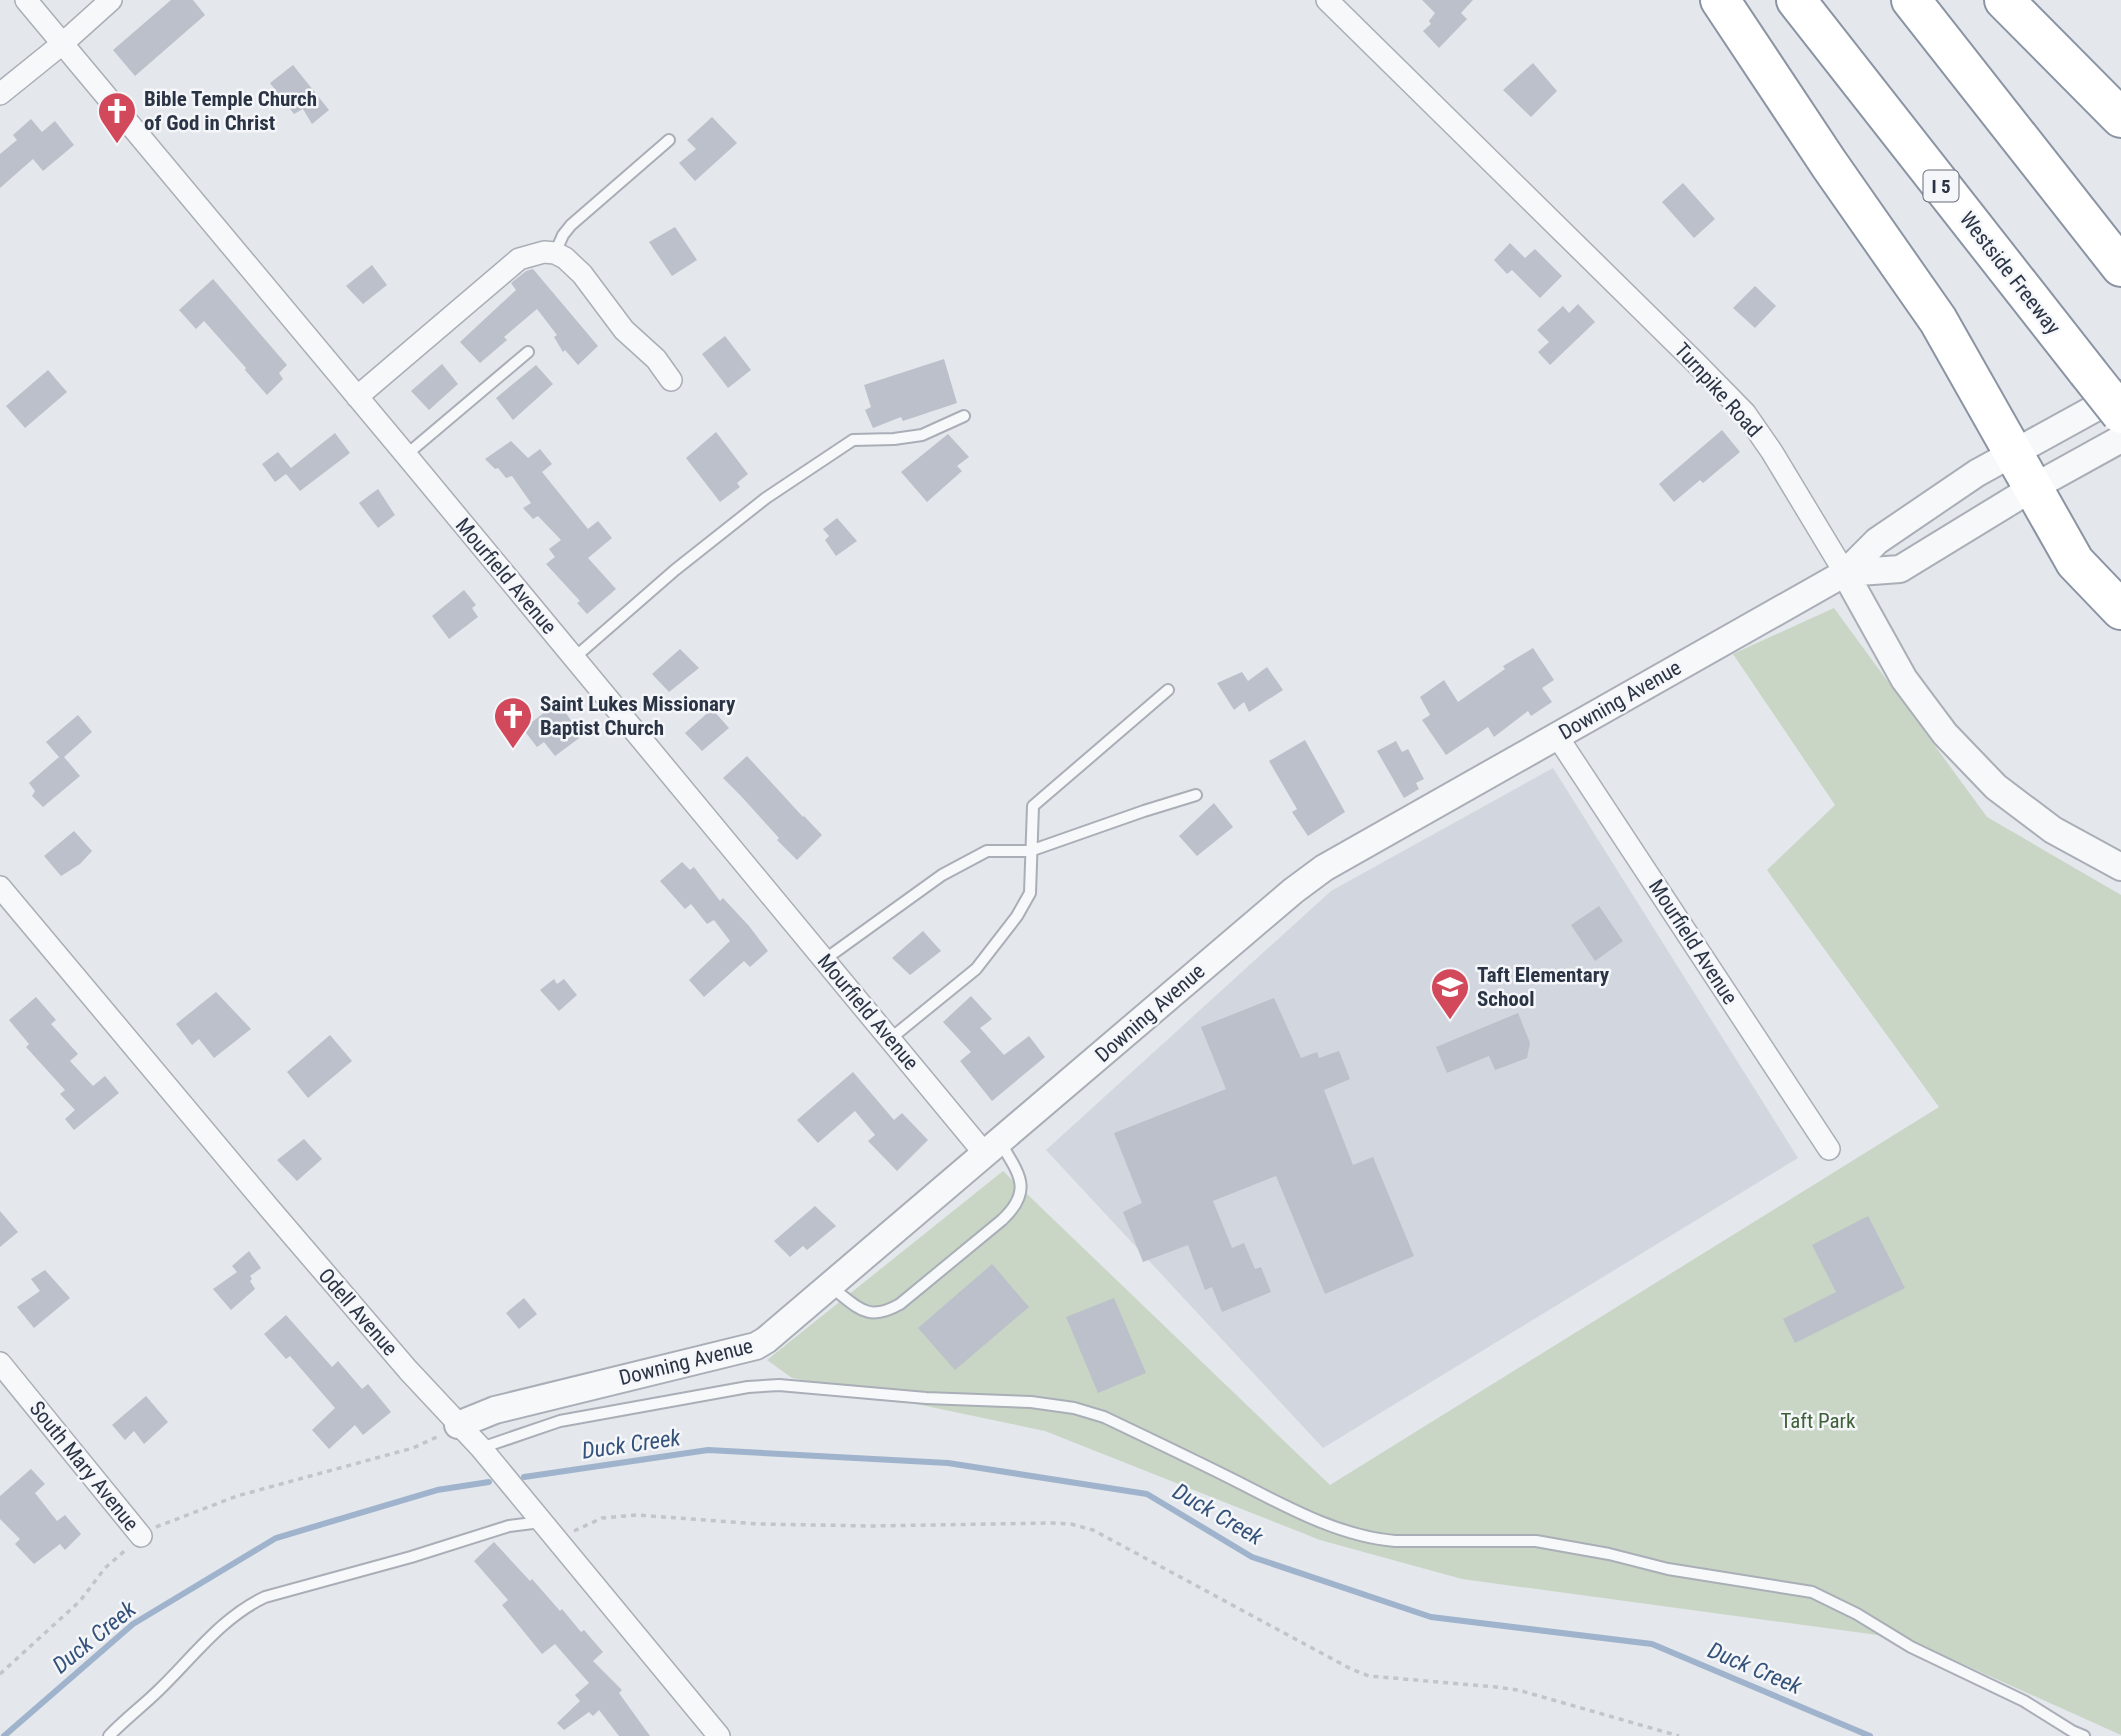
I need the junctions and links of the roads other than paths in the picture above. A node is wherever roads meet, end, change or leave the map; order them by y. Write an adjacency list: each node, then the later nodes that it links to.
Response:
1 (26, 0): 8 (street, Mourfield Avenue)
2 (111, 0): 8 (street)
3 (1327, 0): 24 (street, Turnpike Road)
4 (1720, 0): 21 (highway)
5 (1796, 0): 18 (highway, Westside Freeway / I 5, bridge)
6 (1911, 0): 13 (highway)
7 (2004, 0): 10 (highway)
8 (62, 44): 9 (street); 17 (street, Mourfield Avenue)
9 (0, 94)
10 (2121, 118)
11 (669, 141): 12 (lane)
12 (555, 253): 15 (street); 17 (street)
13 (2121, 267)
14 (528, 352): 22 (lane)
15 (671, 380)
16 (2121, 394): 21 (street, Downing Avenue)
17 (357, 397): 22 (street, Mourfield Avenue)
18 (2121, 414)
19 (964, 416): 26 (lane)
20 (2121, 439): 23 (street, Downing Avenue)
21 (2015, 453): 23 (highway); 24 (street, Downing Avenue)
22 (406, 455): 26 (street, Mourfield Avenue)
23 (2034, 487): 24 (street, Downing Avenue); 25 (highway)
24 (1844, 573): 28 (street, Downing Avenue); 31 (street, Turnpike Road)
25 (2121, 610)
26 (574, 658): 33 (street, Mourfield Avenue)
27 (1168, 690): 30 (lane)
28 (1556, 736): 35 (street, Downing Avenue); 36 (street, Mourfield Avenue)
29 (1196, 795): 30 (lane)
30 (1030, 851): 33 (lane); 34 (lane)
31 (2121, 867)
32 (0, 887): 39 (street, Odell Avenue)
33 (824, 960): 34 (street, Mourfield Avenue)
34 (890, 1039): 35 (street, Mourfield Avenue)
35 (992, 1148): 37 (street, Downing Avenue); 37 (lane)
36 (1829, 1149)
37 (831, 1287): 39 (street, Downing Avenue)
38 (0, 1363): 42 (street, South Mary Avenue)
39 (458, 1425): 40 (street, Odell Avenue)
40 (481, 1448): 41 (street, Odell Avenue); 45 (lane)
41 (541, 1522): 43 (lane); 44 (street, Odell Avenue)
42 (141, 1536)
43 (109, 1736)
44 (719, 1736)
45 (2084, 1736)

